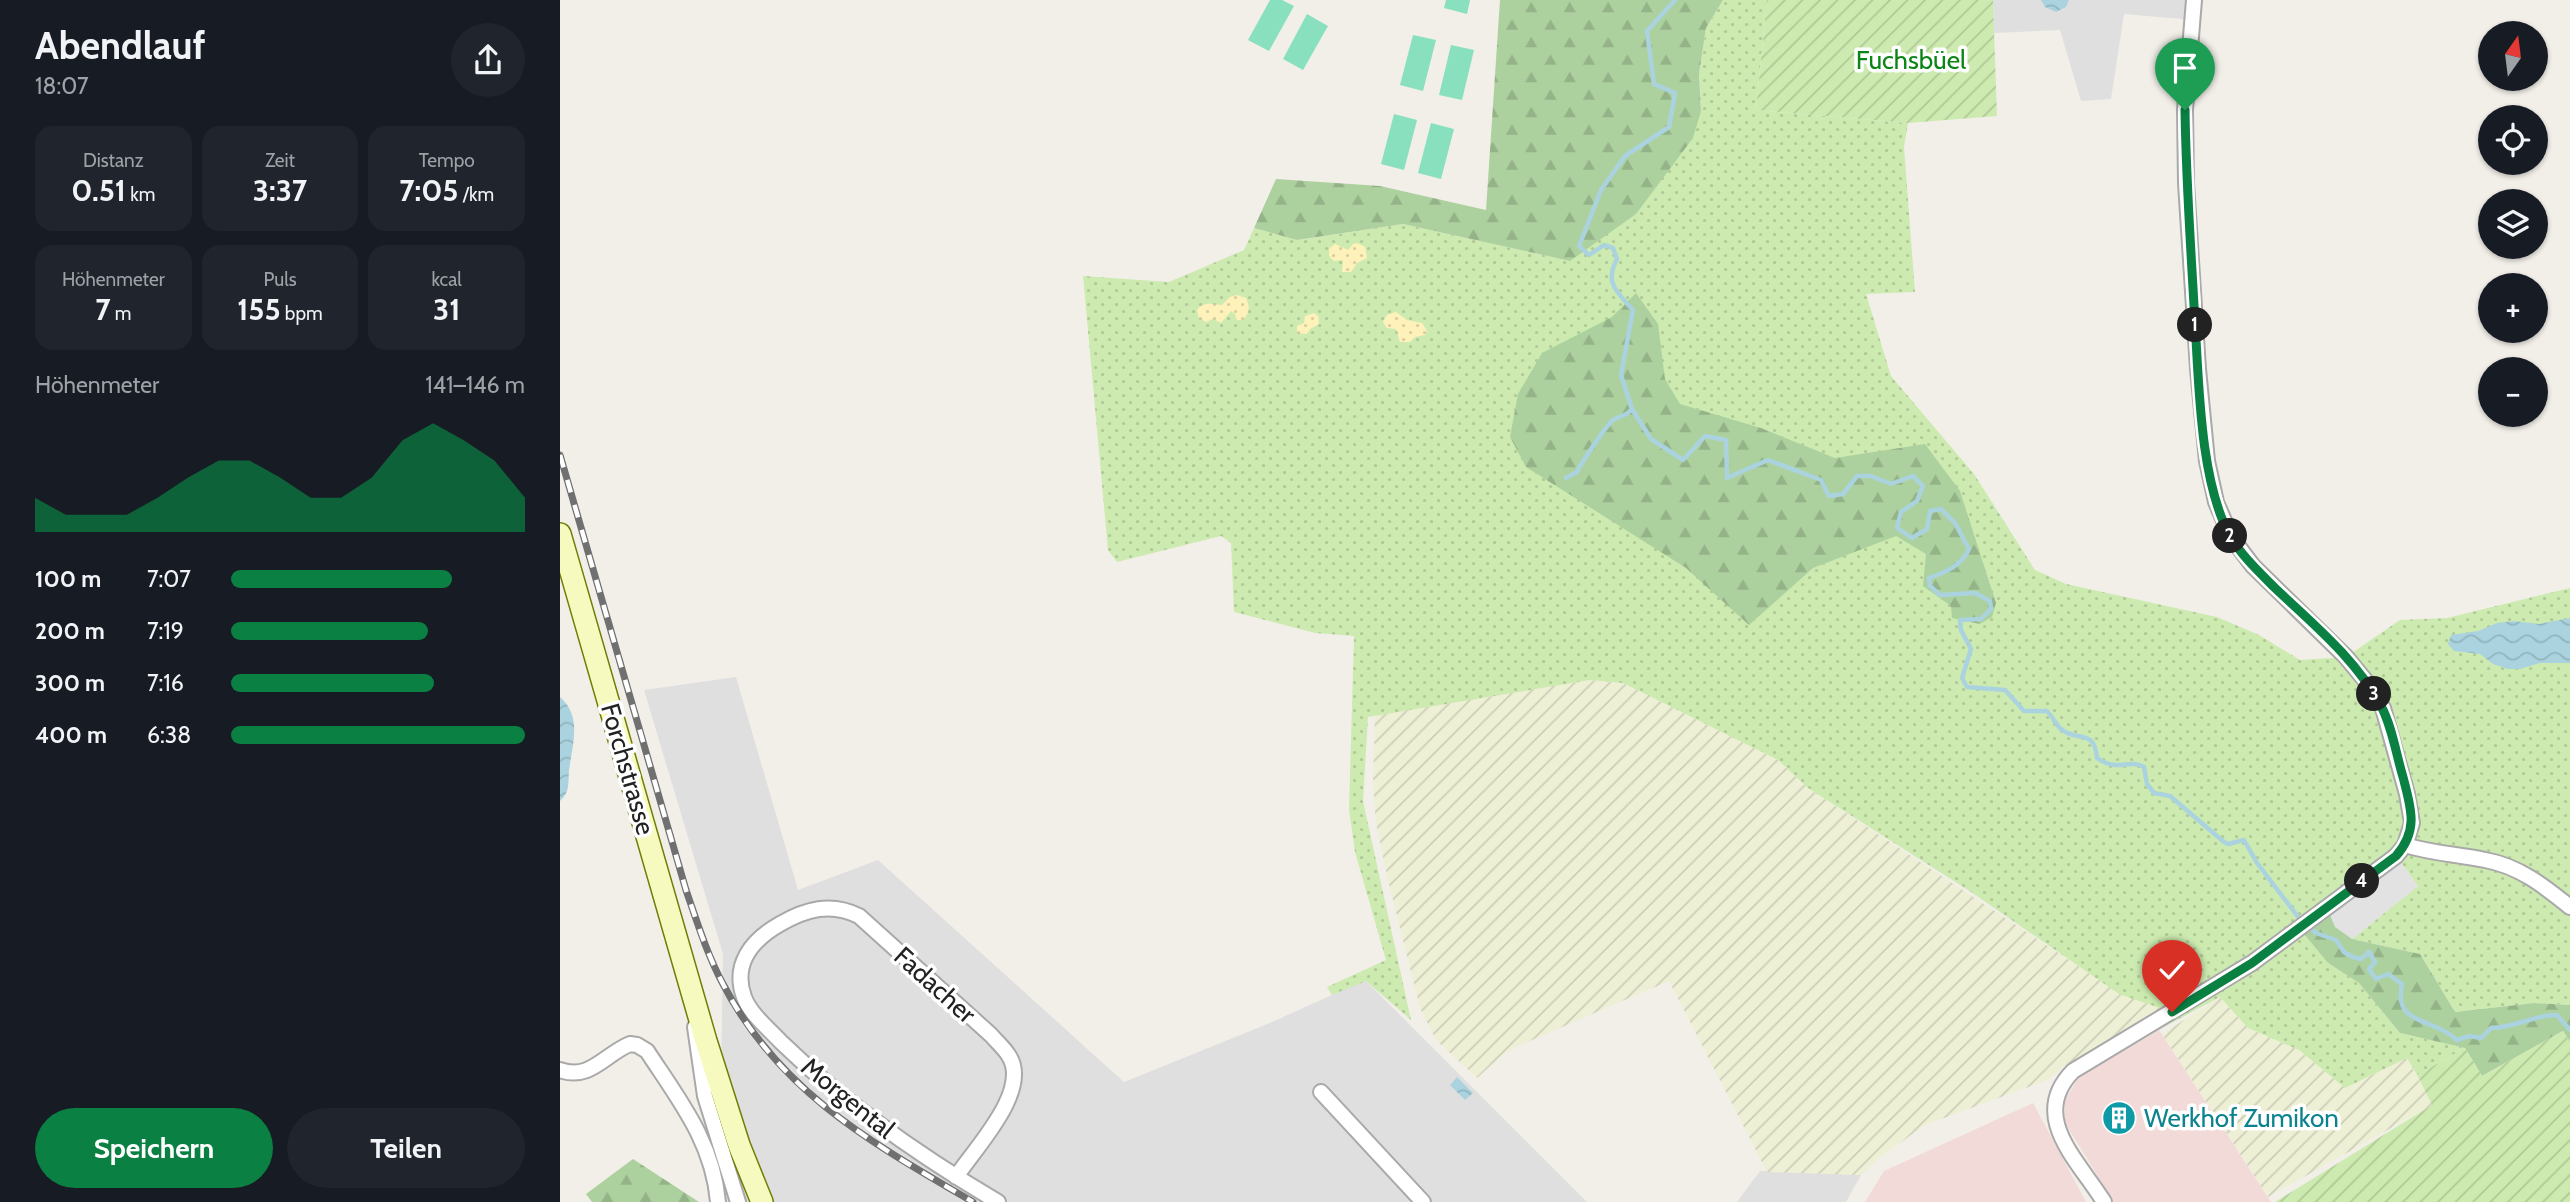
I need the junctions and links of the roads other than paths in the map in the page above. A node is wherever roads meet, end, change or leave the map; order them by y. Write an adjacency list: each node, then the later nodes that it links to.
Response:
1 (2194, 0): 3 (street)
2 (560, 534): 6 (main road, Forchstrasse)
3 (2405, 845): 4 (street); 15 (street)
4 (2570, 907)
5 (743, 962): 9 (street, Morgental); 9 (street, Fadacher)
6 (696, 1005): 11 (street, Forchstrasse); 12 (main road, Forchstrasse)
7 (560, 1070): 10 (street)
8 (1321, 1092): 14 (street)
9 (956, 1177): 13 (street, Morgental)
10 (718, 1202)
11 (738, 1202)
12 (762, 1202)
13 (998, 1202)
14 (1423, 1202)
15 (2104, 1202)

